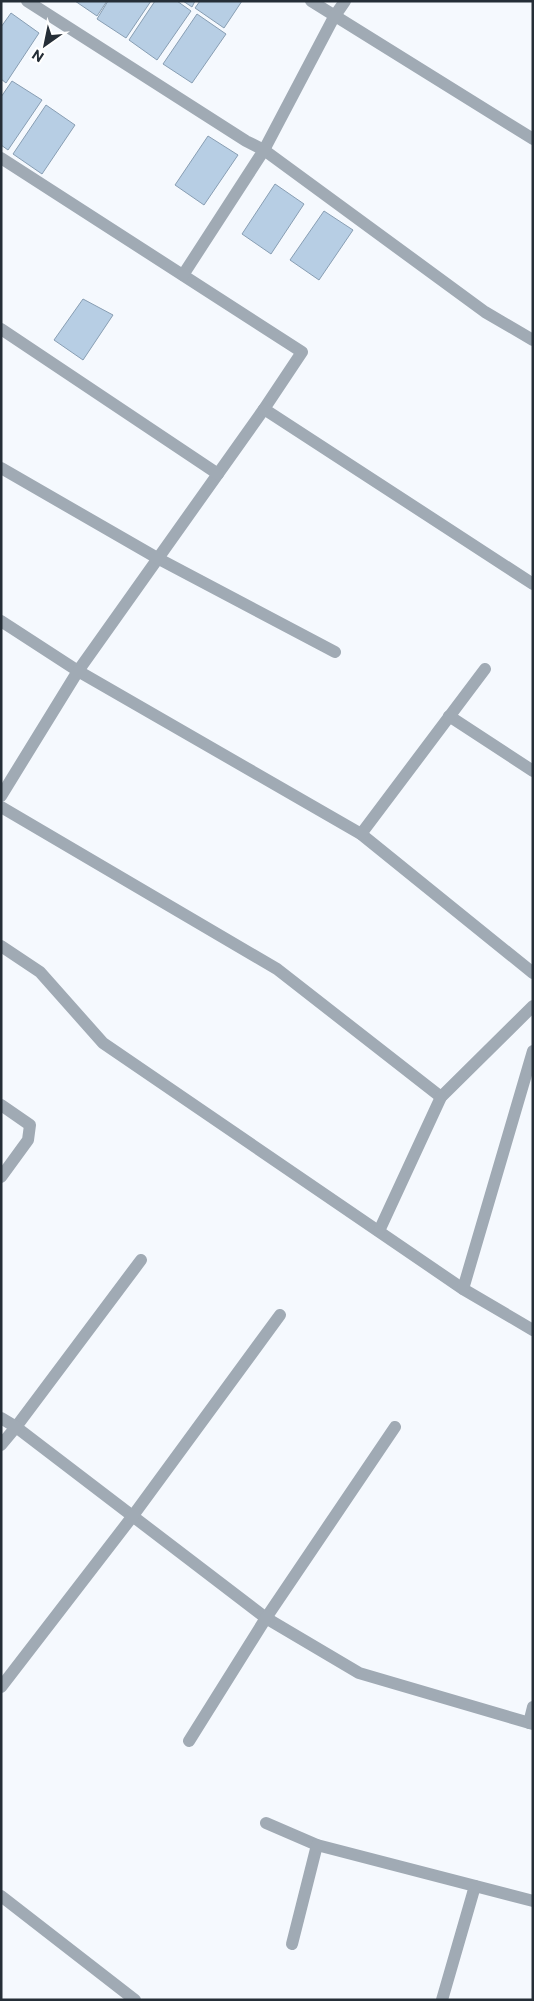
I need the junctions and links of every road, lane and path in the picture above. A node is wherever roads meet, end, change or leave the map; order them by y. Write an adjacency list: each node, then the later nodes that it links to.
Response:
1 (27, 1): 6 (street)
2 (310, 1): 4 (street)
3 (345, 1): 4 (street)
4 (334, 17): 5 (street); 6 (street)
5 (533, 139)
6 (264, 150): 8 (street); 10 (street)
7 (1, 158): 8 (street)
8 (183, 275): 11 (street)
9 (1, 329): 13 (street)
10 (533, 340)
11 (264, 409): 13 (street); 15 (street)
12 (1, 468): 14 (street)
13 (218, 474): 14 (street)
14 (159, 559): 17 (street); 19 (street)
15 (533, 584)
16 (1, 621): 19 (street)
17 (335, 652)
18 (484, 669): 20 (street)
19 (78, 671): 22 (street); 24 (street)
20 (449, 716): 21 (street); 24 (street)
21 (533, 772)
22 (1, 796)
23 (1, 807): 29 (street)
24 (360, 834): 26 (street)
25 (1, 946): 32 (street)
26 (533, 973)
27 (533, 1006): 29 (street)
28 (533, 1051): 34 (street)
29 (441, 1097): 32 (street)
30 (1, 1105): 31 (street)
31 (1, 1177)
32 (379, 1232): 34 (street)
33 (141, 1260): 38 (street)
34 (463, 1289): 36 (street)
35 (280, 1315): 41 (street)
36 (533, 1330)
37 (1, 1418): 38 (street)
38 (16, 1427): 40 (street); 41 (street)
39 (395, 1427): 42 (street)
40 (1, 1445)
41 (132, 1517): 42 (street); 43 (street)
42 (266, 1618): 45 (street); 46 (street)
43 (1, 1687)
44 (533, 1707): 45 (street)
45 (531, 1723)
46 (189, 1741)
47 (266, 1823): 48 (street)
48 (317, 1845): 49 (street); 52 (street)
49 (475, 1886): 51 (street); 54 (street)
50 (1, 1896): 53 (street)
51 (533, 1901)
52 (292, 1944)
53 (135, 2000)
54 (442, 2000)

